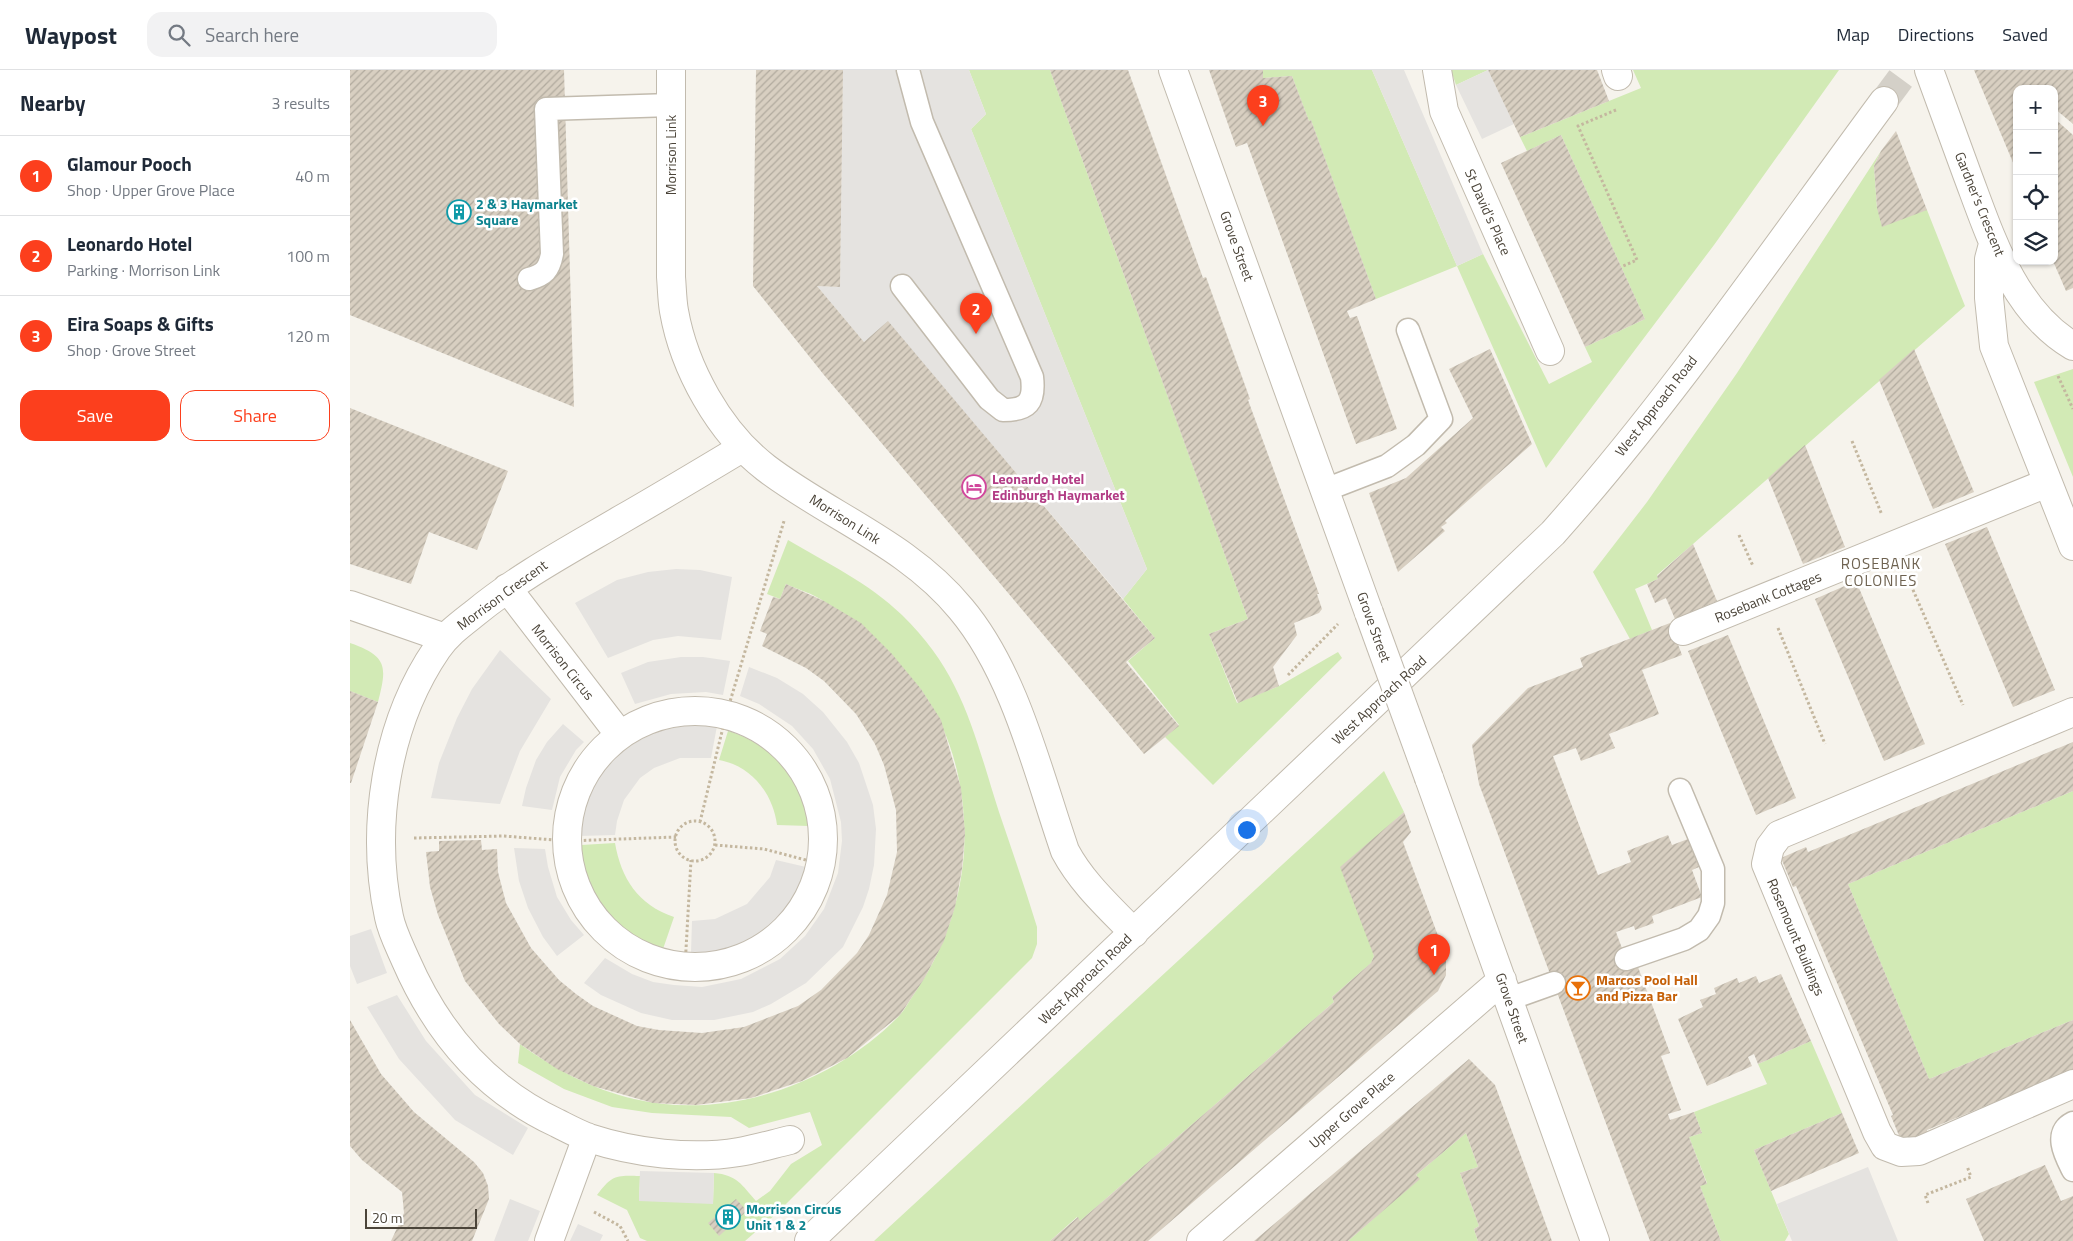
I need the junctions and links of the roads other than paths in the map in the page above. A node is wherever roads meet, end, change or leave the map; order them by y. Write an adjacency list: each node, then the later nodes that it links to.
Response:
1 (671, 70): 7 (street, Morrison Link)
2 (908, 70): 10 (lane)
3 (1173, 70): 16 (street, Grove Street)
4 (1437, 70): 13 (street, St David's Place)
5 (1929, 70): 8 (street, Gardner's Crescent)
6 (1884, 101): 25 (street, West Approach Road)
7 (671, 105): 9 (lane); 14 (street, Morrison Link)
8 (1993, 244): 12 (street, Gardner's Crescent); 15 (street)
9 (529, 279)
10 (902, 286)
11 (1408, 330): 16 (lane)
12 (2073, 346)
13 (1550, 352)
14 (742, 448): 18 (street, Morrison Crescent); 25 (street, Morrison Link)
15 (2047, 483): 17 (street); 20 (street, Rosebank Cottages)
16 (1325, 490): 28 (street, Grove Street, bridge)
17 (2073, 546)
18 (507, 588): 21 (street, Morrison Crescent); 23 (street, Morrison Circus)
19 (350, 605): 21 (street)
20 (1683, 631)
21 (445, 638): 31 (street, Morrison Crescent)
22 (2073, 712): 29 (street, Rosemount Buildings)
23 (620, 735): 23 (street)
24 (1680, 790): 26 (lane)
25 (1134, 933): 35 (street, West Approach Road)
26 (1626, 959)
27 (1554, 984): 28 (lane)
28 (1505, 989): 36 (street, Upper Grove Place); 37 (street, Grove Street)
29 (2073, 1084)
30 (2073, 1123): 33 (lane)
31 (587, 1137): 32 (street, Morrison Crescent); 34 (street)
32 (790, 1140)
33 (2073, 1170)
34 (549, 1241)
35 (809, 1241)
36 (1201, 1241)
37 (1595, 1241)

